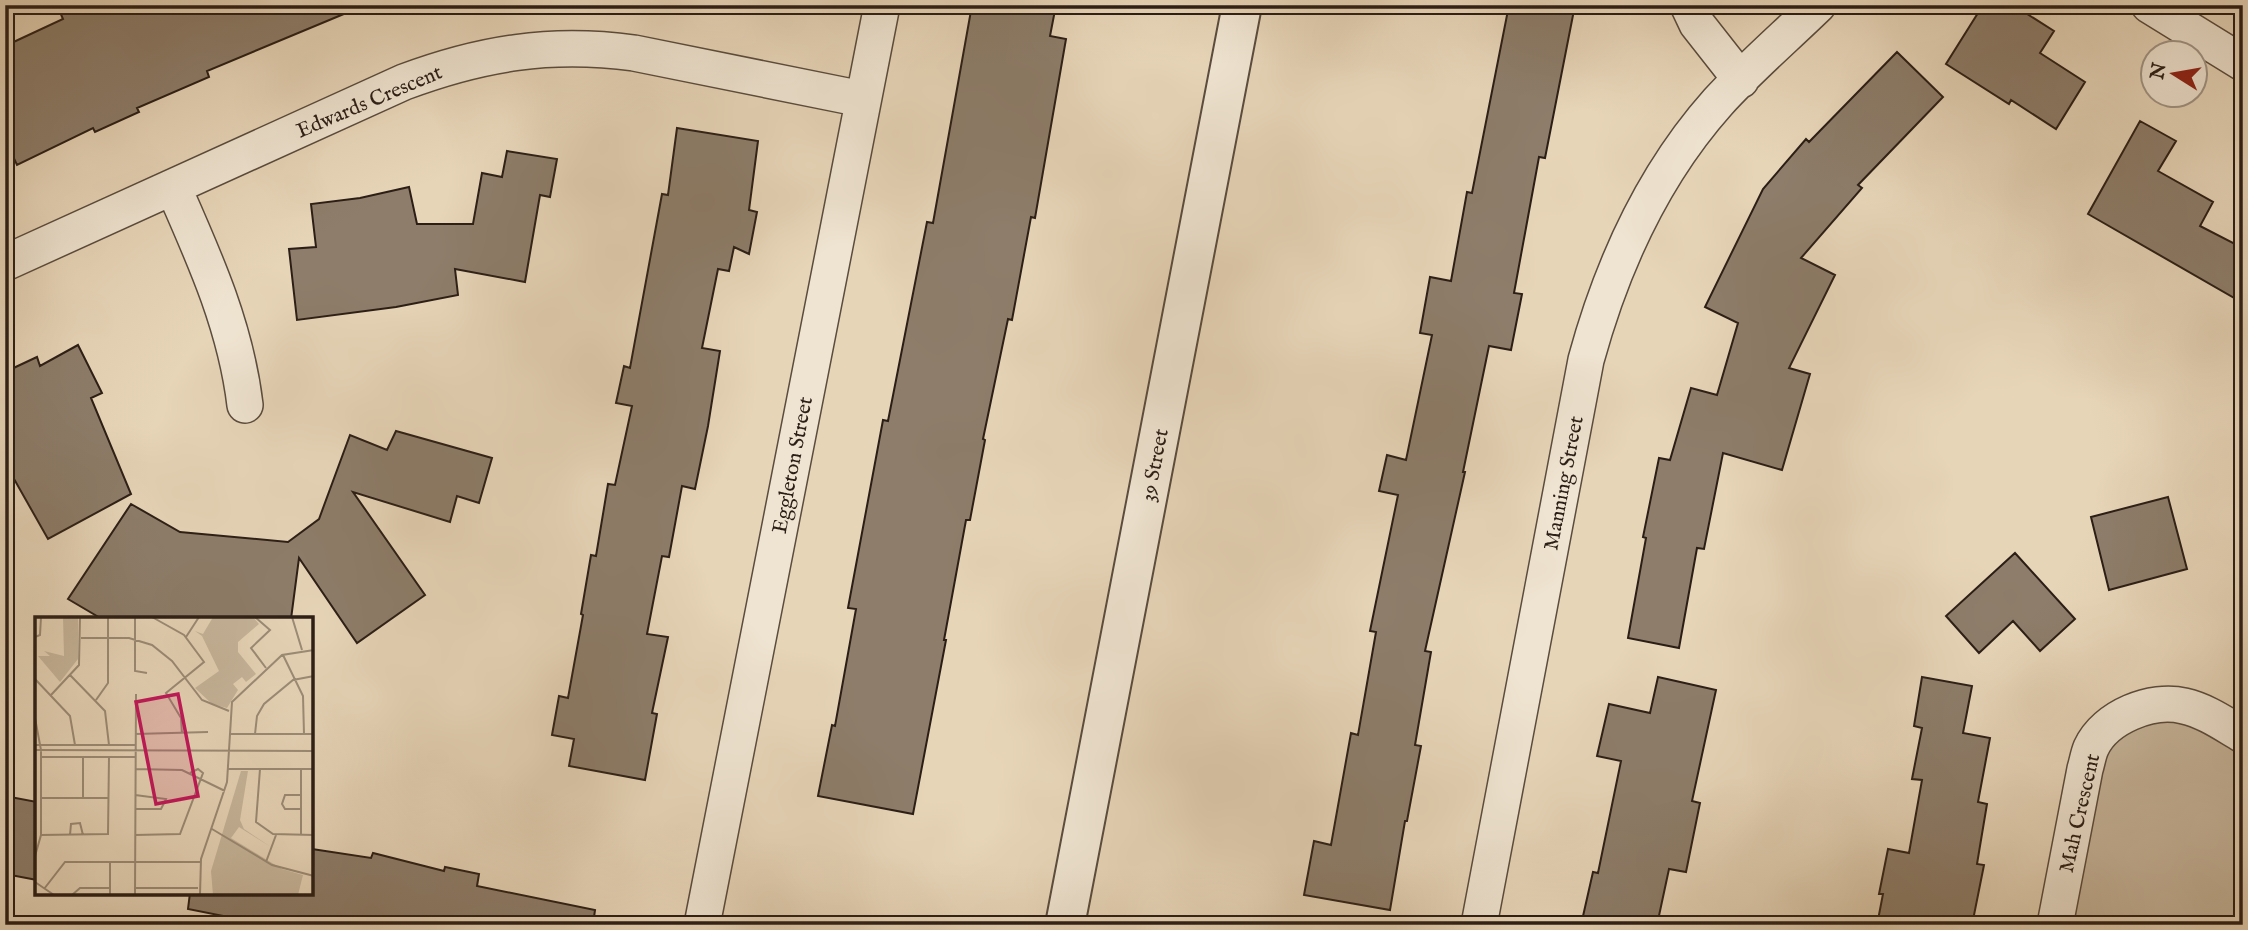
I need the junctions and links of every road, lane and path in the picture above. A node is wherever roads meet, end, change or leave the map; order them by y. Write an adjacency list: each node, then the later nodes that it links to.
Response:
1 (882, 5): 8 (street, Eggleton Street)
2 (1242, 5): 14 (street, 39 Street)
3 (1688, 5): 7 (street)
4 (1818, 5): 7 (street, Manning Street)
5 (2149, 5): 6 (street)
6 (2243, 64)
7 (1741, 80): 15 (street, Manning Street)
8 (862, 99): 9 (street, Edwards Crescent); 13 (street, Eggleton Street)
9 (174, 189): 10 (street, Edwards Crescent); 11 (street)
10 (5, 264)
11 (244, 405)
12 (2243, 735): 16 (street, Mah Crescent)
13 (702, 925)
14 (1065, 925)
15 (1479, 925)
16 (2055, 925)

